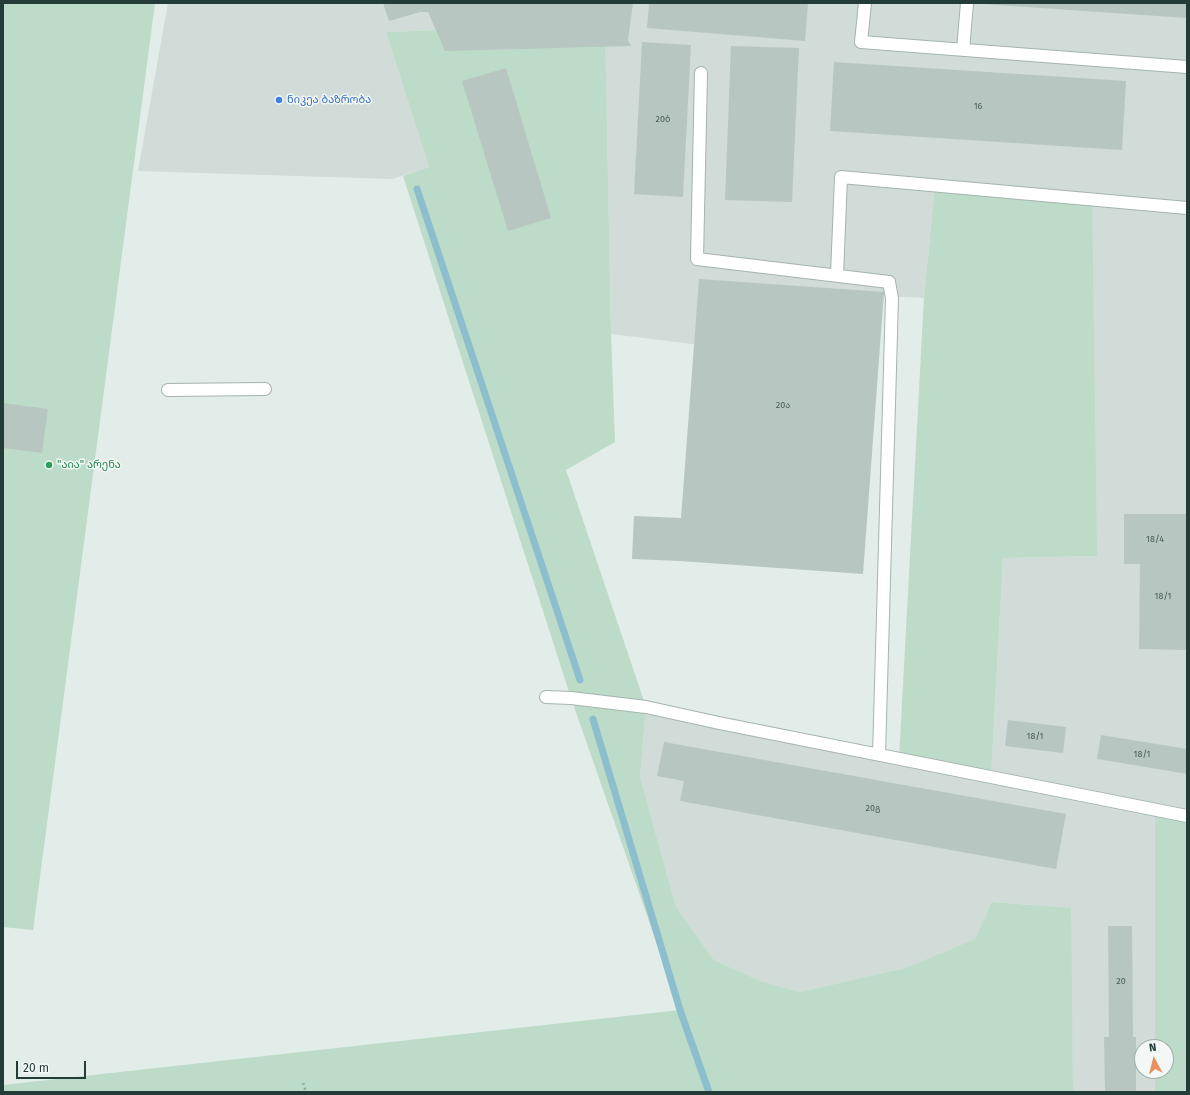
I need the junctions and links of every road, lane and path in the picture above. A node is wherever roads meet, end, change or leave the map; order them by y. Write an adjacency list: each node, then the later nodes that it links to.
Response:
1 (865, 3): 3 (lane)
2 (967, 3): 3 (lane)
3 (963, 50): 4 (lane)
4 (1187, 67)
5 (701, 73): 7 (lane)
6 (1187, 208): 7 (lane)
7 (837, 275): 11 (lane)
8 (265, 389): 9 (lane)
9 (168, 390)
10 (546, 697): 11 (lane)
11 (879, 755): 12 (lane)
12 (1187, 816)
13 (303, 1083): 14 (path)
14 (306, 1092)

